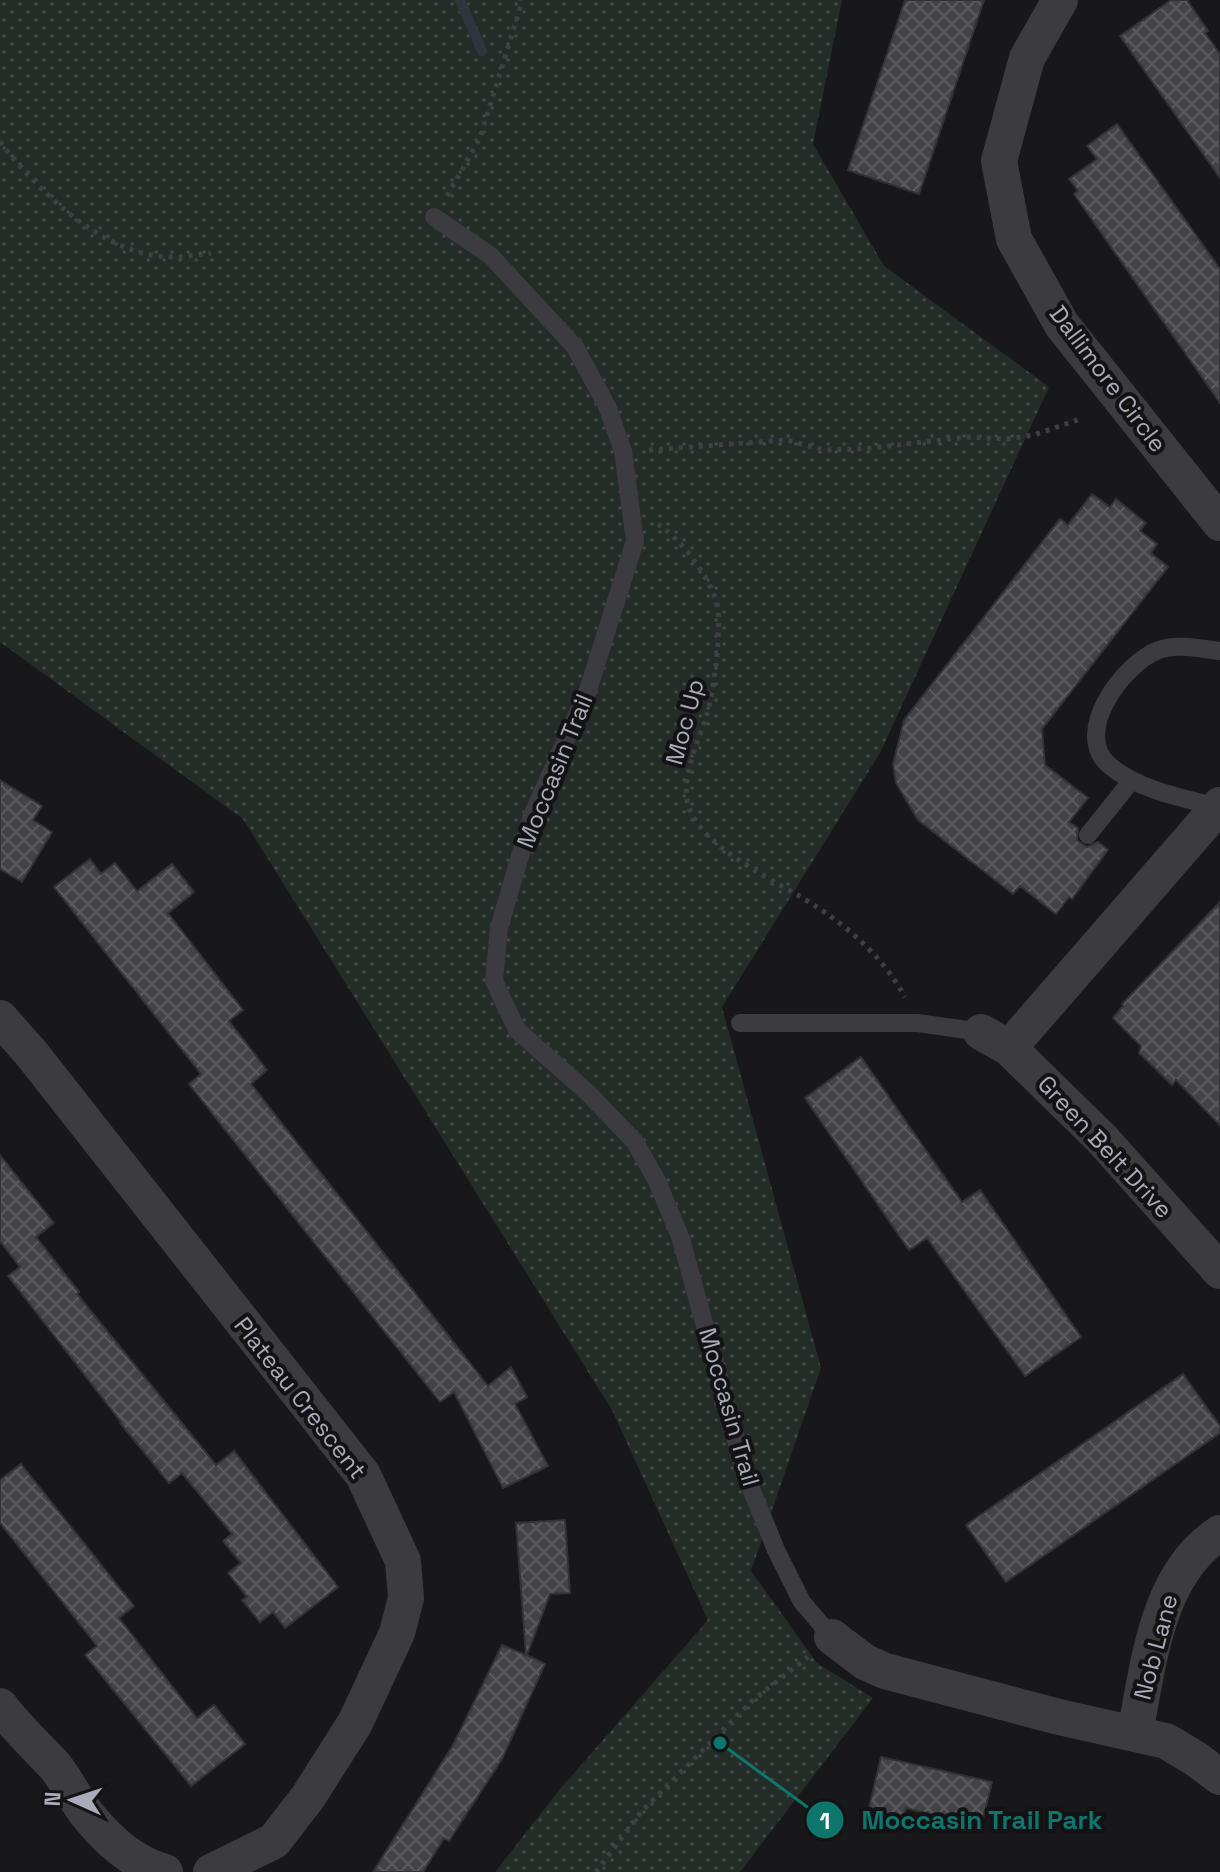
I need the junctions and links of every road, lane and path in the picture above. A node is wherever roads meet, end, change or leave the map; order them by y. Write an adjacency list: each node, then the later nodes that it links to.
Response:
1 (520, 0): 4 (path)
2 (1060, 0): 9 (street, Dallimore Circle)
3 (0, 142): 5 (path)
4 (434, 217): 7 (lane, Moccasin Trail)
5 (211, 253)
6 (1083, 418): 7 (path)
7 (623, 451): 8 (lane, Moccasin Trail)
8 (630, 503): 16 (path, Moc Up); 20 (lane, Moccasin Trail)
9 (1220, 523)
10 (1220, 651): 11 (lane)
11 (1132, 780): 12 (lane); 13 (lane)
12 (1219, 806): 17 (street)
13 (1088, 835)
14 (0, 1018): 25 (street, Plateau Crescent)
15 (740, 1023): 16 (lane)
16 (918, 1023): 17 (lane)
17 (995, 1040): 18 (street, Green Belt Drive)
18 (1220, 1271)
19 (1220, 1533): 22 (street, Nob Lane)
20 (832, 1637): 22 (street, Moccasin Trail); 26 (path)
21 (0, 1706): 24 (street)
22 (1135, 1732): 23 (street, Moccasin Trail)
23 (1220, 1777)
24 (165, 1872)
25 (211, 1872)
26 (596, 1872)

